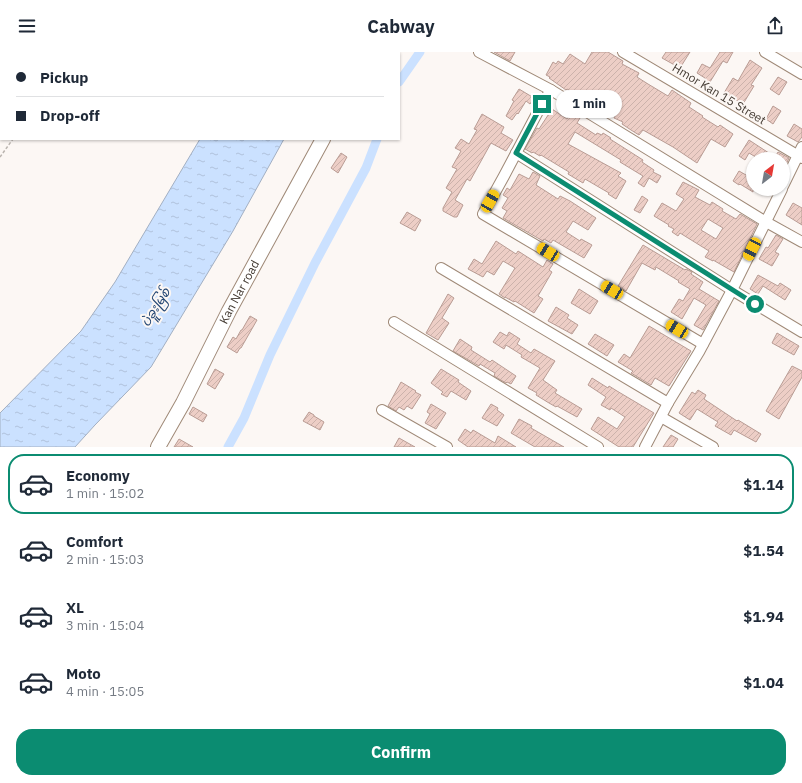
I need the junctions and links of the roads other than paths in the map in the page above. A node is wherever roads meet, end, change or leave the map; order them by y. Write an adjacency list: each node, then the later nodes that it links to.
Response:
1 (478, 52): 5 (street)
2 (623, 52): 8 (street, Hmor Kan 15 Street)
3 (765, 52): 4 (street)
4 (802, 74)
5 (551, 90): 7 (street); 11 (street)
6 (322, 140): 21 (street, Kan Nar road)
7 (516, 153): 14 (street); 17 (street)
8 (800, 154): 9 (street)
9 (790, 173)
10 (779, 196): 11 (street)
11 (766, 222): 12 (street); 14 (street)
12 (802, 242)
13 (441, 268): 18 (street)
14 (732, 290): 16 (street); 17 (street)
15 (394, 322): 23 (street)
16 (802, 332)
17 (703, 344): 18 (street)
18 (668, 403): 20 (street)
19 (382, 410): 22 (street)
20 (661, 417): 24 (street); 25 (street)
21 (158, 447)
22 (447, 447)
23 (598, 447)
24 (645, 447)
25 (713, 447)

